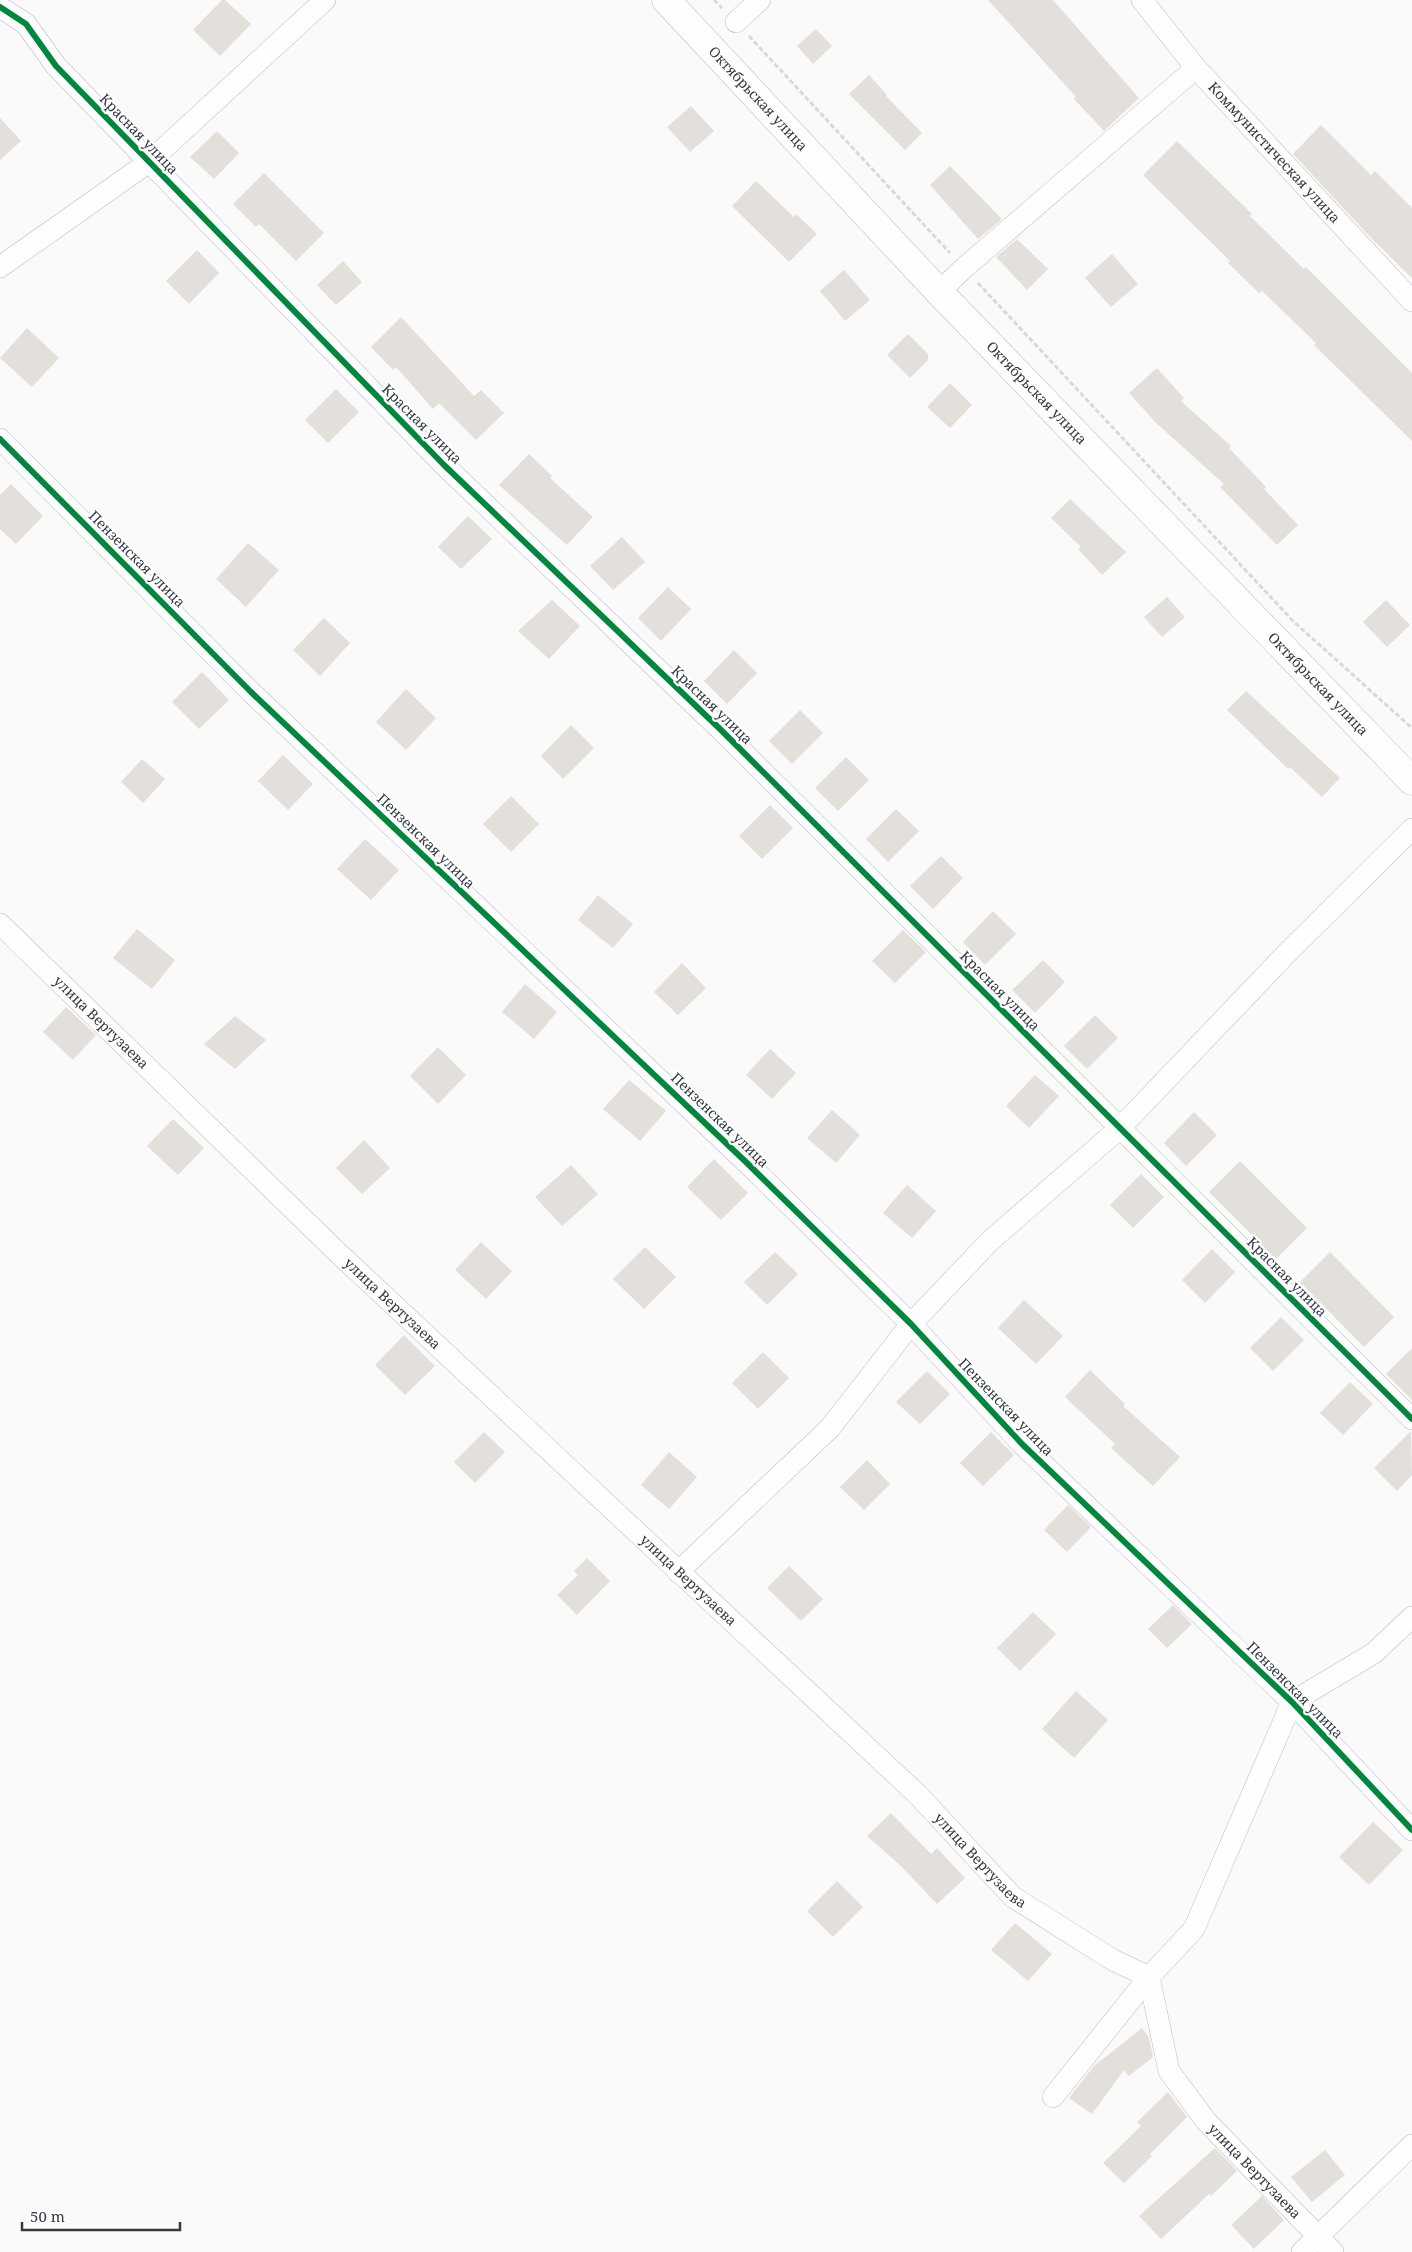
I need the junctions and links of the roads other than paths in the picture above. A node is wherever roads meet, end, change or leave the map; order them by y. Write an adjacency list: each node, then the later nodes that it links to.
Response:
1 (325, 0): 8 (street)
2 (666, 0): 10 (main road, Октябрьская улица)
3 (760, 0): 6 (street)
4 (1142, 0): 7 (street, Коммунистическая улица)
5 (0, 7): 8 (street, Красная улица)
6 (736, 22)
7 (1196, 68): 10 (street); 11 (street, Коммунистическая улица)
8 (149, 162): 9 (street); 16 (street, Красная улица)
9 (0, 267)
10 (939, 292): 13 (main road, Октябрьская улица)
11 (1412, 301)
12 (0, 439): 17 (street, Пензенская улица)
13 (1412, 782)
14 (1412, 829): 16 (street)
15 (0, 924): 19 (street, улица Вертузаева)
16 (1120, 1128): 17 (street); 18 (street, Красная улица)
17 (911, 1324): 19 (street); 21 (street, Пензенская улица)
18 (1412, 1419)
19 (678, 1572): 23 (street, улица Вертузаева)
20 (1412, 1617): 21 (street)
21 (1292, 1702): 22 (street, Пензенская улица); 23 (street)
22 (1412, 1830)
23 (1149, 1976): 24 (street); 26 (street, улица Вертузаева)
24 (1053, 2097)
25 (1412, 2145): 26 (street)
26 (1326, 2244): 27 (street)
27 (1302, 2252)

